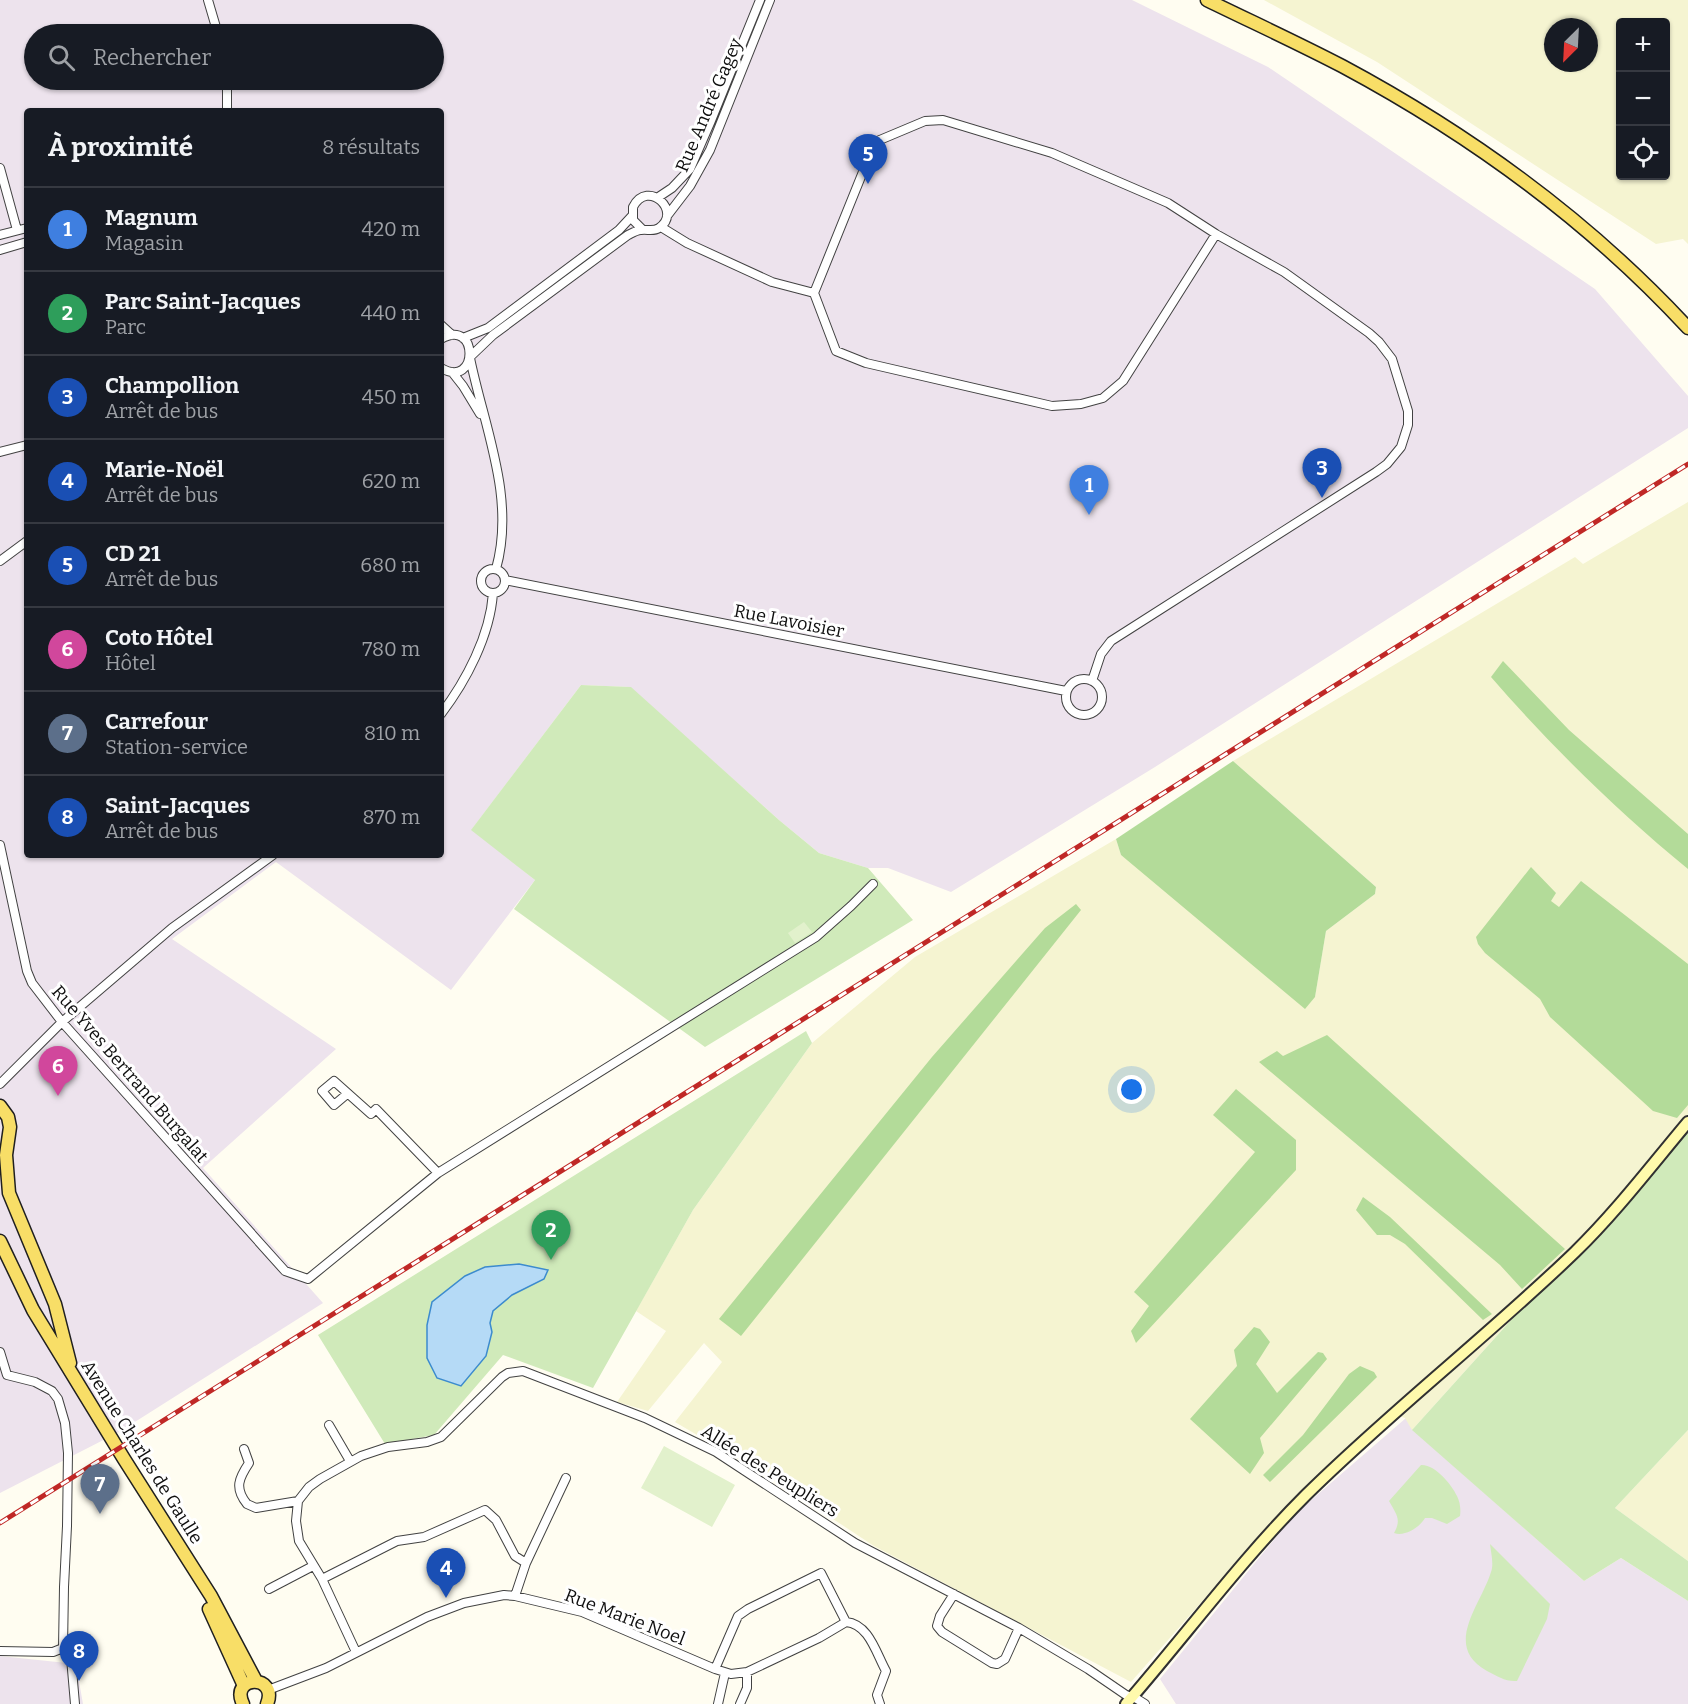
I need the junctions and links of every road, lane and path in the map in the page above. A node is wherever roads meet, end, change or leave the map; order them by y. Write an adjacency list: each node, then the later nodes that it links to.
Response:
1 (208, 0): 5 (street)
2 (760, 0): 9 (street, Rue André Gagey)
3 (770, 0): 11 (street, Rue André Gagey)
4 (1207, 0): 22 (main road)
5 (215, 24)
6 (227, 90): 7 (street)
7 (226, 108)
8 (0, 168): 15 (street)
9 (657, 198): 10 (street); 11 (street)
10 (632, 216): 14 (street); 25 (street)
11 (667, 216): 12 (street)
12 (661, 227): 14 (street); 20 (street)
13 (24, 229): 15 (street)
14 (642, 229): 26 (street)
15 (17, 231): 17 (street)
16 (1216, 234): 20 (street); 20 (street); 37 (street)
17 (0, 235)
18 (24, 243): 19 (street)
19 (0, 250)
20 (814, 293)
21 (444, 328): 23 (street)
22 (1688, 328)
23 (452, 335): 24 (street); 25 (street)
24 (444, 338)
25 (463, 338): 26 (street)
26 (470, 357): 28 (street); 29 (street)
27 (444, 369): 28 (street)
28 (452, 372): 29 (street)
29 (484, 420): 34 (street)
30 (24, 446): 31 (street)
31 (0, 452)
32 (24, 543): 33 (street)
33 (0, 561)
34 (496, 569): 35 (street); 36 (street)
35 (505, 580): 36 (street); 38 (street, Rue Lavoisier)
36 (493, 593): 39 (street)
37 (1092, 681): 38 (street); 38 (street)
38 (1066, 691)
39 (444, 710)
40 (0, 845): 43 (street, Rue Yves Bertrand Burgalat)
41 (269, 858): 43 (street)
42 (873, 884): 48 (street)
43 (62, 1022): 44 (street); 48 (street, Rue Yves Bertrand Burgalat)
44 (0, 1084)
45 (347, 1094): 48 (street)
46 (0, 1106): 52 (main road)
47 (1688, 1122): 74 (main road)
48 (438, 1173)
49 (0, 1241): 52 (main road, Avenue Charles de Gaulle)
50 (0, 1258): 72 (main road, Avenue Charles de Gaulle)
51 (0, 1352): 66 (street)
52 (75, 1379): 72 (main road, Avenue Charles de Gaulle)
53 (329, 1425): 55 (street)
54 (244, 1449): 57 (street)
55 (350, 1461): 57 (street, Allée des Peupliers); 62 (street, Allée des Peupliers)
56 (566, 1478): 58 (street)
57 (298, 1501): 59 (street)
58 (526, 1563): 60 (street); 63 (street)
59 (313, 1566): 60 (street); 61 (street)
60 (322, 1579): 68 (street)
61 (269, 1589)
62 (954, 1594): 65 (street, Allée des Peupliers); 65 (street)
63 (515, 1596): 68 (street, Rue Marie Noel); 69 (street, Rue Marie Noel)
64 (846, 1622): 69 (street); 70 (street, Rue Marie Noel); 80 (street)
65 (1018, 1628): 74 (street, Allée des Peupliers)
66 (63, 1648): 67 (street); 75 (street)
67 (0, 1651)
68 (356, 1652): 73 (street, Rue Marie Noel)
69 (715, 1670): 71 (street, Rue Marie Noel)
70 (747, 1672): 71 (street, Rue Marie Noel); 79 (street)
71 (725, 1673): 78 (street)
72 (250, 1683): 73 (main road, Avenue Charles de Gaulle); 76 (main road, Avenue Charles de Gaulle)
73 (268, 1690): 77 (main road)
74 (1129, 1701): 81 (street, Allée des Peupliers)
75 (75, 1704)
76 (243, 1704)
77 (267, 1704)
78 (718, 1704)
79 (740, 1704)
80 (880, 1704)
81 (1145, 1704)

